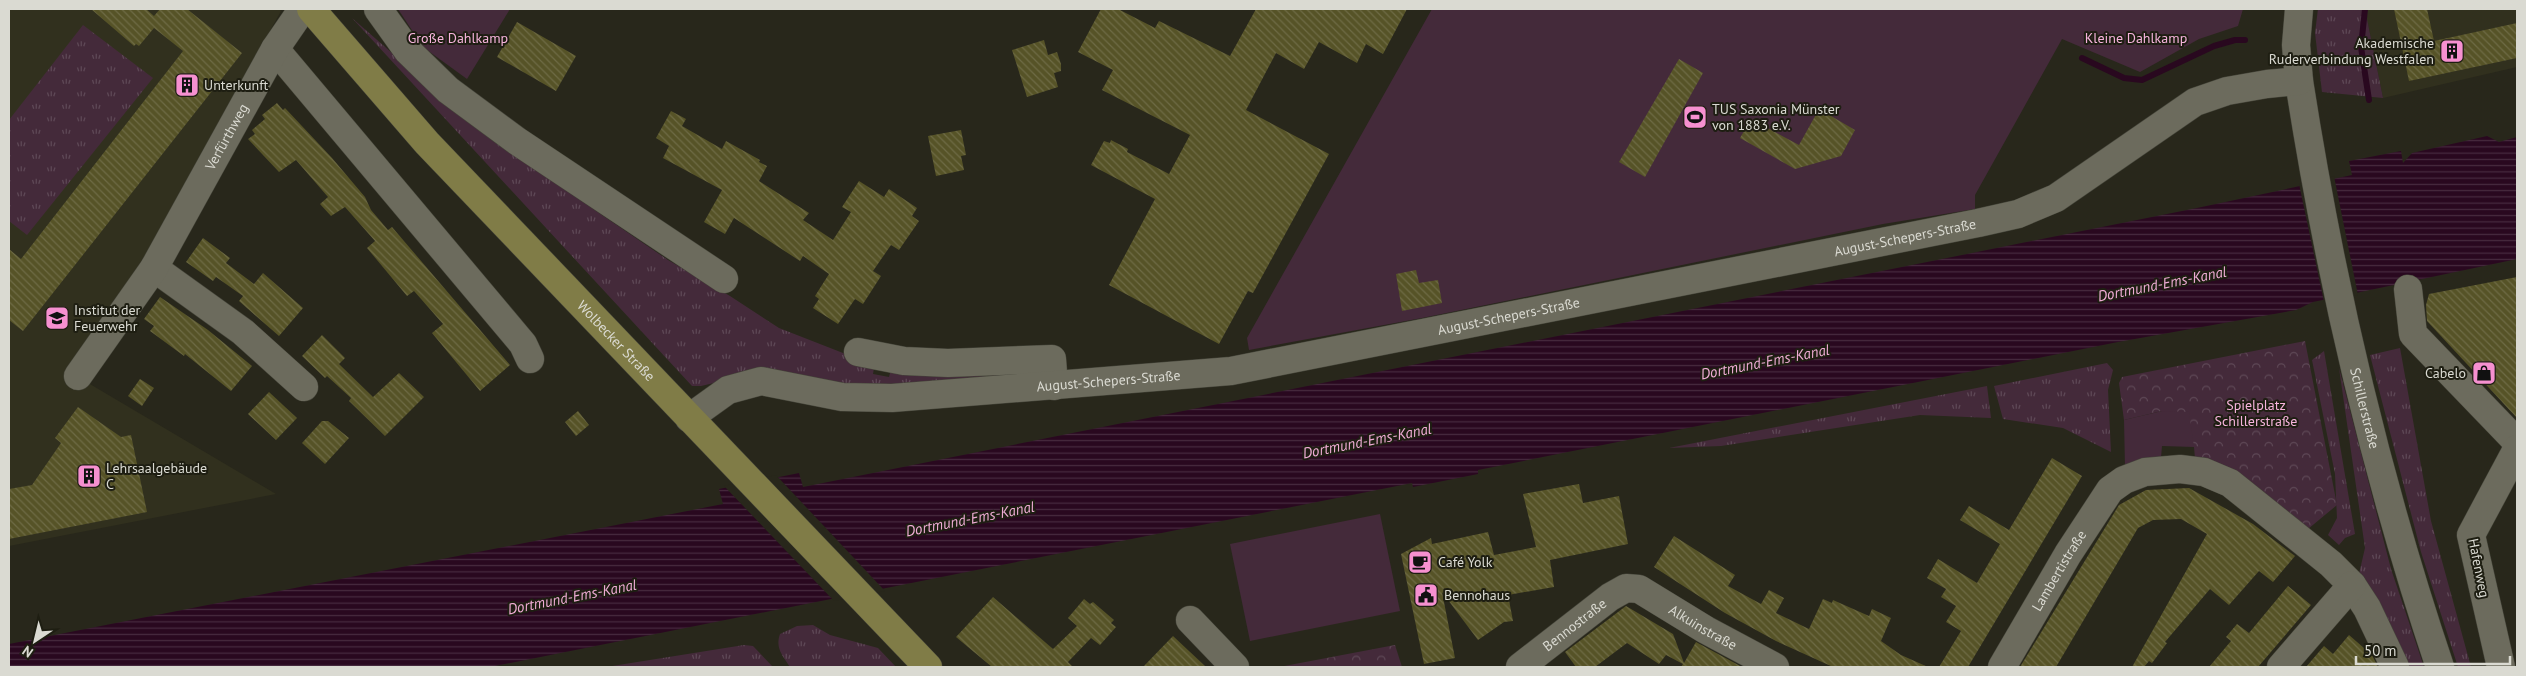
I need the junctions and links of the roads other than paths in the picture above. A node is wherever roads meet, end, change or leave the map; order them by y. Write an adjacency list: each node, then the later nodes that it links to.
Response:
1 (306, 9): 5 (street, Verfürthweg)
2 (311, 9): 15 (main road, Wolbecker Straße)
3 (378, 9): 8 (street)
4 (2299, 9): 6 (street, Schillerstraße)
5 (275, 50): 7 (street, Verfürthweg); 11 (street)
6 (2299, 81): 13 (street, August-Schepers-Straße); 28 (street, Schillerstraße)
7 (154, 268): 12 (street, Verfürthweg); 14 (street)
8 (724, 279)
9 (2408, 289): 16 (street)
10 (858, 352): 13 (street)
11 (530, 360)
12 (78, 376)
13 (1054, 386): 15 (street, August-Schepers-Straße)
14 (304, 387)
15 (689, 418): 21 (main road, Wolbecker Straße)
16 (2517, 442)
17 (2517, 449): 29 (street, Hafenweg)
18 (2352, 585): 25 (street, Lambertistraße); 26 (street); 27 (street)
19 (1632, 587): 23 (street, Bennostraße); 24 (street, Alkuinstraße)
20 (1190, 620): 22 (street)
21 (928, 667)
22 (1235, 667)
23 (1520, 667)
24 (1775, 667)
25 (2002, 667)
26 (2281, 667)
27 (2395, 667)
28 (2440, 667)
29 (2500, 667)

